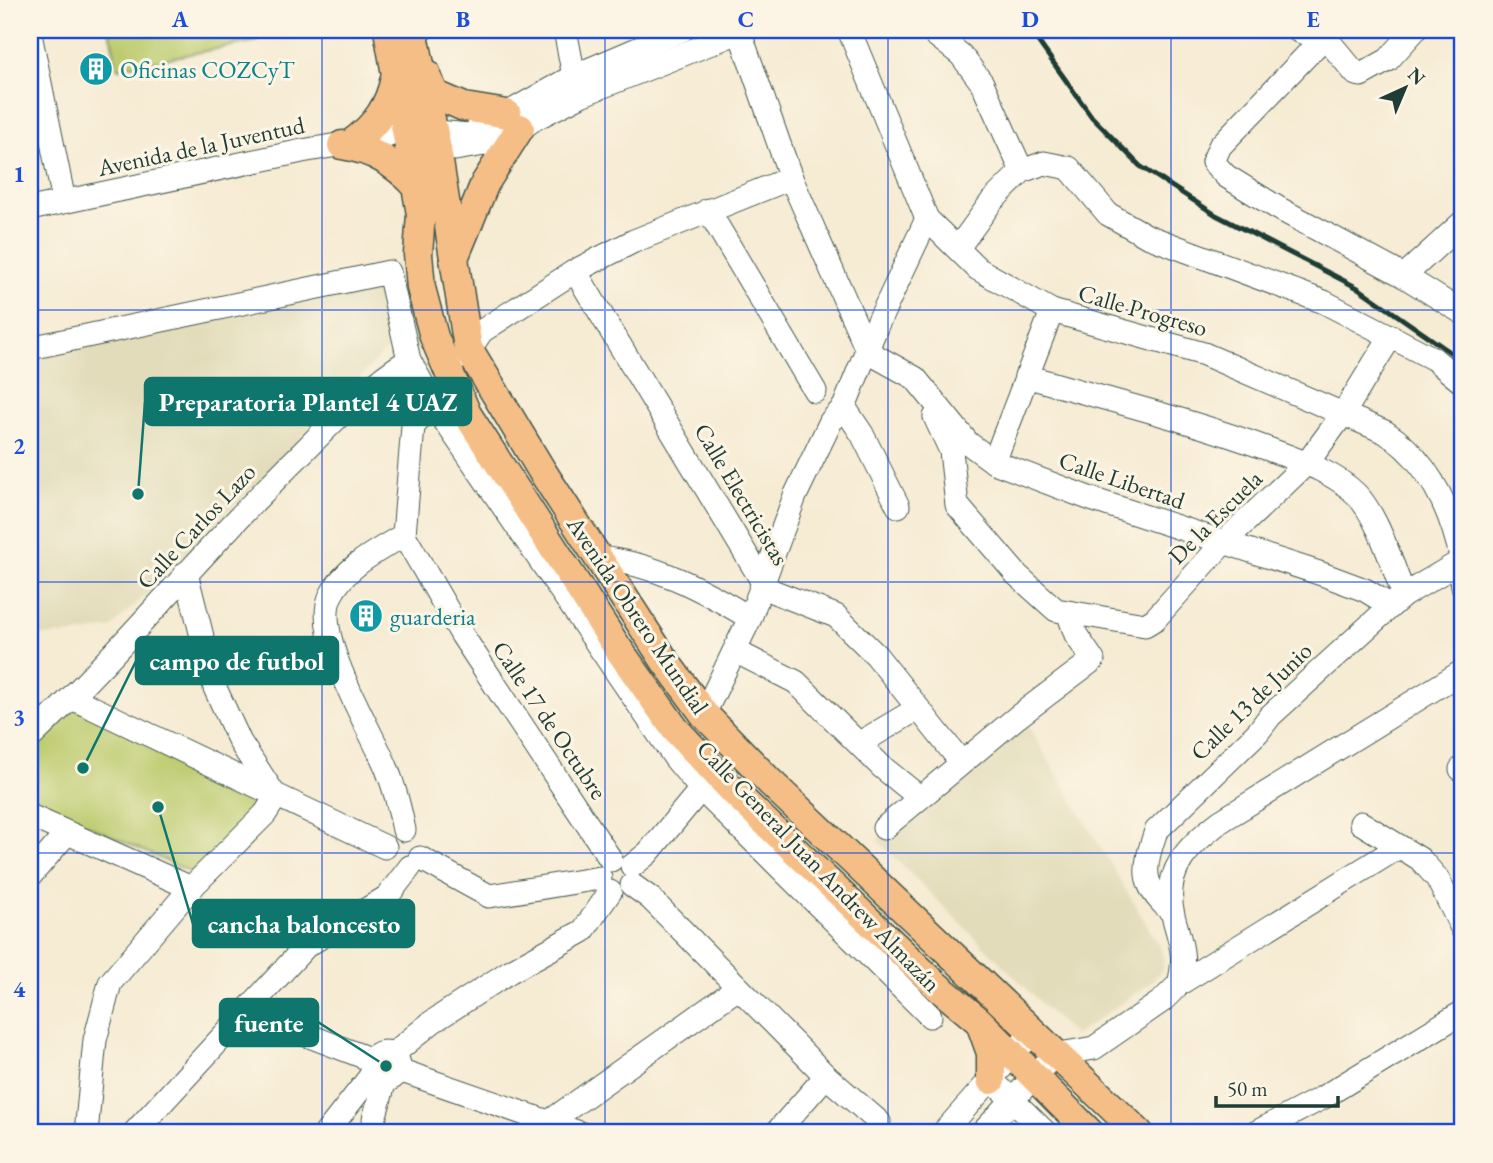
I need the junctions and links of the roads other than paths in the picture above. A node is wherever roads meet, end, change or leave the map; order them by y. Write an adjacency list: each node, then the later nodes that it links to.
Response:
1 (388, 30): 12 (main road, Avenida Obrero Mundial)
2 (565, 30): 13 (street)
3 (682, 30): 13 (street, Avenida de la Juventud)
4 (741, 30): 14 (street, Avenida de la Juventud); 19 (street)
5 (849, 30): 24 (street, Calle Progreso)
6 (929, 30): 18 (street)
7 (1297, 30): 10 (street)
8 (1415, 30): 10 (street)
9 (30, 34): 21 (street)
10 (1326, 34): 29 (street)
11 (415, 38): 14 (main road); 16 (main road, Avenida Obrero Mundial)
12 (396, 75): 15 (main road, Avenida Obrero Mundial); 17 (main road)
13 (574, 76): 14 (street, Avenida de la Juventud)
14 (514, 121): 16 (street, Avenida de la Juventud); 27 (main road)
15 (399, 137): 16 (street, Avenida de la Juventud); 17 (street, Avenida de la Juventud); 20 (main road, Avenida Obrero Mundial)
16 (435, 141): 27 (main road, Avenida Obrero Mundial)
17 (347, 144): 20 (main road); 21 (street, Avenida de la Juventud)
18 (1022, 171): 26 (street); 32 (street)
19 (791, 177): 23 (street); 35 (street)
20 (416, 185): 40 (main road, Avenida Obrero Mundial)
21 (65, 201): 22 (street, Avenida de la Juventud)
22 (30, 209)
23 (708, 210): 28 (street); 41 (street)
24 (927, 219): 26 (street, Calle Progreso); 35 (street)
25 (1463, 222): 29 (street)
26 (958, 248): 30 (street, Calle Progreso)
27 (453, 260): 34 (main road, Avenida Obrero Mundial)
28 (575, 271): 34 (street); 53 (street, Calle Electricistas)
29 (1404, 276): 31 (street)
30 (1052, 311): 38 (street); 44 (street, Calle Progreso)
31 (1463, 313)
32 (1391, 335): 39 (street); 44 (street, De la Escuela)
33 (30, 348): 36 (street, Calle General Juan Andrew Almazán)
34 (468, 348): 40 (street); 50 (main road, Avenida Obrero Mundial)
35 (869, 352): 37 (street, Calle Libertad); 43 (street)
36 (410, 360): 42 (street, Calle General Juan Andrew Almazán); 52 (street, Calle Carlos Lazo)
37 (903, 371): 45 (street, Calle Libertad); 56 (street)
38 (1026, 376): 45 (street); 46 (street)
39 (1463, 383)
40 (452, 384): 42 (street); 67 (main road, Avenida Obrero Mundial)
41 (815, 391)
42 (434, 405): 48 (street); 66 (street, Calle General Juan Andrew Almazán)
43 (844, 407): 47 (street); 53 (street)
44 (1343, 414): 46 (street, De la Escuela); 51 (street, Calle Progreso)
45 (994, 462): 49 (street, Calle Libertad)
46 (1307, 463): 49 (street, De la Escuela); 55 (street)
47 (898, 506)
48 (404, 535): 73 (street); 79 (street, Calle 17 de Octubre)
49 (1224, 542): 55 (street, Calle Libertad); 56 (street, De la Escuela)
50 (598, 558): 57 (street); 62 (main road, Avenida Obrero Mundial)
51 (1461, 561): 54 (street, Calle Progreso); 55 (street, Calle 13 de Junio)
52 (186, 573): 60 (street, Calle Carlos Lazo); 68 (street)
53 (764, 583): 57 (street); 61 (street, Calle Electricistas)
54 (1463, 587)
55 (1397, 600): 81 (street, Calle 13 de Junio)
56 (1069, 615): 65 (street)
57 (750, 618): 58 (street)
58 (735, 651): 62 (street); 64 (street)
59 (1463, 671): 81 (street)
60 (72, 698): 63 (street, Calle Carlos Lazo); 68 (street)
61 (917, 709): 64 (street); 65 (street, Calle Electricistas)
62 (704, 714): 89 (main road, Avenida Obrero Mundial)
63 (30, 738)
64 (860, 743): 69 (street)
65 (961, 762): 69 (street)
66 (701, 789): 67 (street); 79 (street); 87 (street, Calle General Juan Andrew Almazán)
67 (734, 792): 88 (main road, Avenida Obrero Mundial)
68 (276, 797): 75 (street); 80 (street)
69 (919, 797): 72 (street)
70 (30, 816): 74 (street)
71 (1361, 823): 76 (street)
72 (884, 828)
73 (404, 830): 75 (street); 77 (street)
74 (66, 834): 78 (street); 80 (street)
75 (385, 847): 77 (street)
76 (1399, 847): 82 (street); 83 (street)
77 (415, 862): 79 (street); 85 (street)
78 (30, 876)
79 (617, 876): 84 (street, Calle 17 de Octubre); 92 (street)
80 (191, 888): 99 (street)
81 (1172, 912): 83 (street)
82 (1463, 930)
83 (1179, 984): 91 (street)
84 (738, 988): 93 (street, Calle 17 de Octubre); 97 (street)
85 (247, 1012): 92 (street); 100 (street)
86 (1463, 1012): 110 (street)
87 (930, 1016)
88 (980, 1022): 90 (main road, Avenida Obrero Mundial); 95 (main road)
89 (1032, 1032): 90 (street); 91 (main road, Avenida Obrero Mundial)
90 (1013, 1055): 94 (main road, Avenida Obrero Mundial); 95 (street)
91 (1054, 1055): 94 (street); 109 (main road, Avenida Obrero Mundial)
92 (384, 1067): 97 (street); 101 (street); 102 (street)
93 (826, 1076): 98 (street, Calle 17 de Octubre); 104 (street)
94 (1033, 1076): 96 (street); 108 (main road, Avenida Obrero Mundial)
95 (991, 1080): 96 (street); 105 (street)
96 (1011, 1100): 106 (street); 107 (street)
97 (550, 1122): 103 (street)
98 (879, 1122)
99 (86, 1133)
100 (134, 1133)
101 (326, 1133)
102 (377, 1133)
103 (580, 1133)
104 (776, 1133)
105 (943, 1133)
106 (982, 1133)
107 (1046, 1133)
108 (1090, 1133)
109 (1139, 1133)
110 (1255, 1133)

